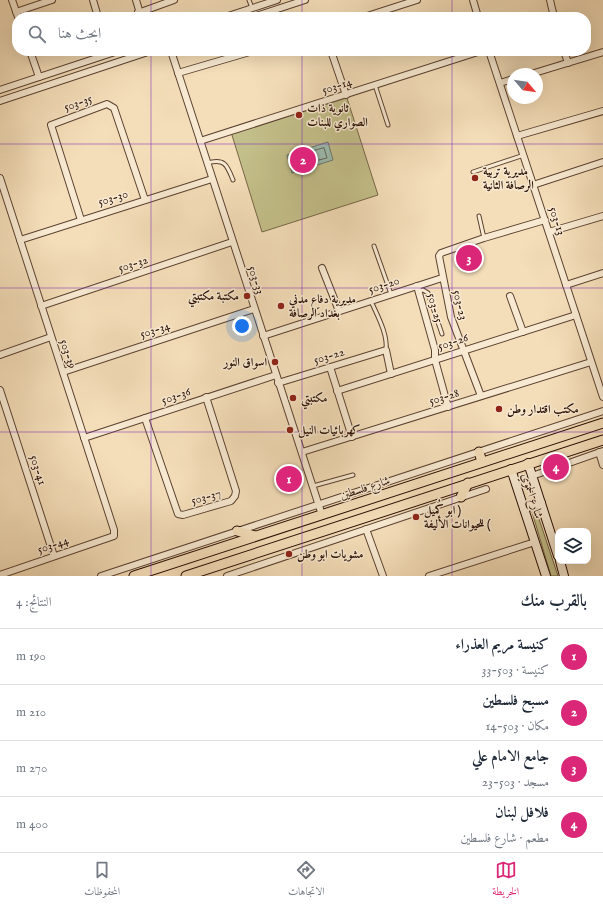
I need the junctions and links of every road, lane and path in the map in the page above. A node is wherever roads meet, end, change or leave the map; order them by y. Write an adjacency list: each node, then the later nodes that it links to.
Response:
1 (12, 0): 13 (street)
2 (52, 0): 14 (street)
3 (93, 0): 15 (street)
4 (136, 0): 16 (street)
5 (174, 0): 17 (street)
6 (249, 0): 12 (lane)
7 (277, 0): 12 (street)
8 (305, 0): 19 (street)
9 (417, 0): 20 (street)
10 (473, 0): 21 (street)
11 (550, 0): 22 (street)
12 (252, 8): 18 (street)
13 (16, 12)
14 (24, 12)
15 (97, 12)
16 (138, 12)
17 (144, 12)
18 (240, 12)
19 (268, 12)
20 (380, 12)
21 (477, 12)
22 (553, 12)
23 (603, 52): 34 (street)
24 (31, 56): 38 (street)
25 (103, 56): 38 (street)
26 (136, 56): 44 (street)
27 (173, 56): 37 (street, 503-33)
28 (235, 56): 37 (street)
29 (333, 56): 43 (street)
30 (466, 56): 41 (street, 503-14)
31 (491, 56): 40 (street, 503-13)
32 (566, 56): 35 (street)
33 (590, 56): 35 (street)
34 (591, 56)
35 (568, 63): 36 (street)
36 (543, 70)
37 (178, 73): 48 (street, 503-33)
38 (39, 77): 42 (street)
39 (507, 81): 40 (street)
40 (500, 83): 47 (street, 503-13)
41 (375, 86): 43 (street, 503-14); 46 (lane)
42 (0, 90)
43 (346, 95): 48 (street, 503-14)
44 (0, 100)
45 (603, 111): 47 (street)
46 (388, 125)
47 (517, 136): 49 (street, 503-13)
48 (200, 140): 51 (street, 503-33)
49 (524, 155): 52 (lane); 56 (street, 503-13)
50 (603, 162): 56 (street)
51 (207, 163): 54 (street, 503-33); 55 (lane)
52 (473, 172)
53 (0, 178): 64 (street, 503-39)
54 (212, 179): 57 (street, 503-30); 65 (street, 503-33)
55 (233, 180)
56 (533, 185): 61 (street, 503-13)
57 (145, 200): 60 (street, 503-30); 60 (street, 503-35)
58 (479, 216): 63 (lane)
59 (603, 216): 62 (street)
60 (81, 220): 64 (street, 503-30)
61 (545, 220): 62 (street, 503-13); 63 (street)
62 (549, 232): 70 (street, 503-13)
63 (484, 238): 69 (street, 503-23)
64 (20, 240): 75 (street, 503-39)
65 (232, 242): 75 (street, 503-32); 76 (street, 503-33)
66 (374, 246): 72 (lane)
67 (322, 268): 77 (street)
68 (603, 273): 70 (street)
69 (442, 278): 71 (street, 503-20); 84 (street, 503-23)
70 (566, 285): 78 (street, 503-13)
71 (418, 288): 72 (street, 503-20); 80 (lane); 86 (street, 503-25)
72 (391, 294): 74 (street, 503-20)
73 (510, 296): 79 (street)
74 (371, 301): 77 (street, 503-20); 83 (lane)
75 (41, 306): 82 (street, 503-39)
76 (254, 309): 81 (street, 503-33); 89 (street, 503-34)
77 (339, 312): 81 (street, 503-20)
78 (576, 315): 79 (street, 503-26); 87 (street, 503-13)
79 (523, 332): 84 (street, 503-26)
80 (442, 334)
81 (263, 336): 91 (street, 503-33)
82 (51, 337): 85 (street); 89 (street, 503-39)
83 (386, 350): 88 (street, 503-22); 90 (street)
84 (464, 350): 86 (street, 503-26); 95 (street, 503-23)
85 (0, 355)
86 (435, 360): 90 (street, 503-26); 98 (street, 503-25)
87 (591, 362): 95 (street, 503-28); 97 (street, 503-13)
88 (330, 367): 92 (street, 503-22); 94 (street)
89 (63, 372): 103 (street, 503-39)
90 (391, 374): 94 (street, 503-26)
91 (276, 375): 92 (street, 503-33); 96 (street, 503-36)
92 (278, 383): 105 (street, 503-33)
93 (0, 390): 128 (street, 503-41)
94 (337, 391): 102 (street)
95 (481, 396): 98 (street, 503-28)
96 (206, 397): 100 (street, 503-36); 100 (street, 503-37)
97 (603, 397)
98 (448, 407): 102 (street, 503-28)
99 (603, 411): 106 (street)
100 (145, 418): 103 (street, 503-36)
101 (603, 423): 108 (main road, شارع فلسطين)
102 (352, 437): 105 (street, 503-28)
103 (84, 438): 124 (street, 503-39)
104 (603, 440): 109 (main road)
105 (302, 452): 115 (street, 503-33)
106 (479, 452): 108 (main road); 118 (street)
107 (601, 452): 110 (street); 113 (street)
108 (482, 462): 121 (main road, شارع فلسطين)
109 (528, 463): 111 (main road); 113 (street, شارع الحموي)
110 (603, 464)
111 (511, 469): 114 (main road); 120 (street, شارع الحموي)
112 (353, 475): 115 (lane)
113 (532, 476): 119 (street, شارع الحموي)
114 (468, 483): 117 (main road); 133 (main road)
115 (313, 486): 118 (street, 503-33)
116 (486, 489): 117 (street)
117 (461, 497): 122 (street)
118 (319, 504): 121 (street, 503-33); 123 (street)
119 (541, 504): 120 (street); 127 (street, شارع الحموي)
120 (524, 508): 126 (street, شارع الحموي)
121 (322, 515): 125 (main road, شارع فلسطين)
122 (366, 529): 134 (street); 135 (street)
123 (237, 531): 125 (main road); 131 (street)
124 (114, 536): 128 (street, 503-44)
125 (255, 536): 132 (main road, شارع فلسطين)
126 (535, 542): 136 (street); 137 (street, شارع الحموي)
127 (555, 547)
128 (54, 556): 130 (street, 503-44)
129 (561, 564): 138 (street)
130 (0, 575)
131 (100, 576)
132 (134, 576)
133 (186, 576)
134 (230, 576)
135 (383, 576)
136 (429, 576)
137 (546, 576)
138 (564, 576)

